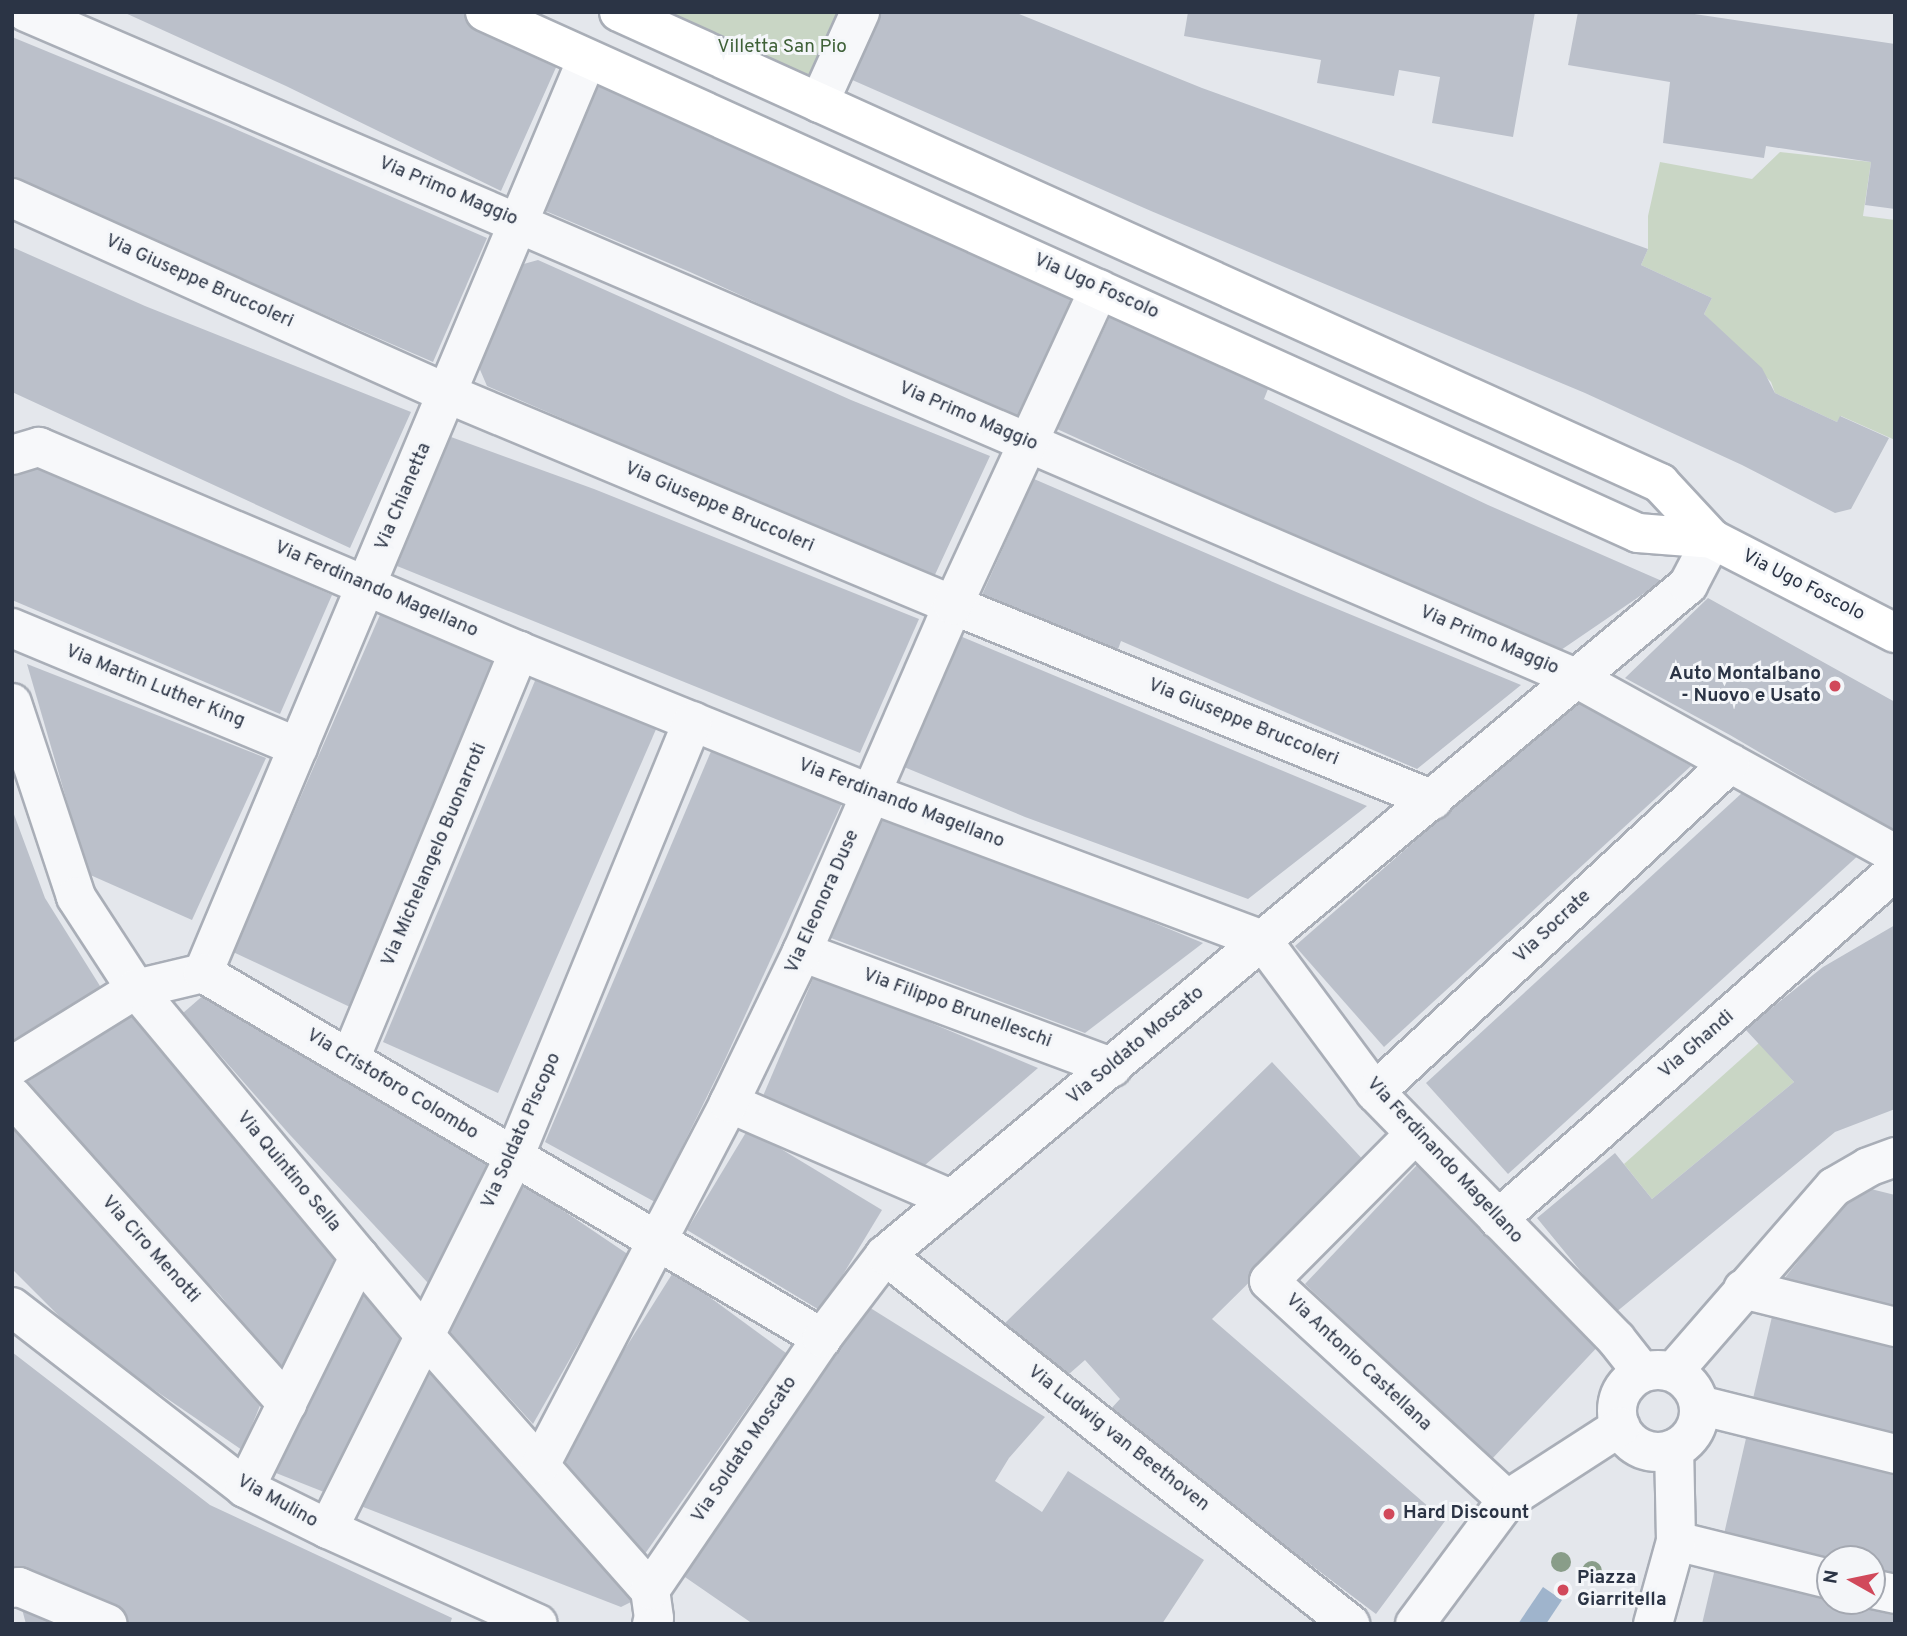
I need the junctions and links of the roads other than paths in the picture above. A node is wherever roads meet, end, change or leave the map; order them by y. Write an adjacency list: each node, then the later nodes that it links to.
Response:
1 (26, 12): 8 (street, Via Primo Maggio)
2 (485, 12): 5 (main road, Via Ugo Foscolo)
3 (619, 12): 6 (main road, Via Ugo Foscolo)
4 (860, 12): 6 (street)
5 (587, 59): 8 (street, Via Chianetta); 9 (main road, Via Ugo Foscolo)
6 (818, 103): 13 (main road, Via Ugo Foscolo)
7 (12, 198): 10 (street, Via Giuseppe Bruccoleri)
8 (519, 223): 10 (street, Via Chianetta); 11 (street, Via Primo Maggio)
9 (1099, 289): 11 (street, Via Eleonora Duse); 13 (main road, Via Ugo Foscolo)
10 (448, 394): 14 (street, Via Chianetta); 15 (street, Via Giuseppe Bruccoleri)
11 (1029, 444): 15 (street, Via Eleonora Duse); 19 (street, Via Primo Maggio)
12 (12, 455): 14 (street, Via Ferdinando Magellano)
13 (1712, 539): 17 (main road, Via Ugo Foscolo); 19 (street, Via Soldato Moscato)
14 (366, 584): 18 (street, Via Ferdinando Magellano); 22 (street, Via Chianetta)
15 (953, 605): 24 (street, Via Eleonora Duse); 25 (street, Via Giuseppe Bruccoleri)
16 (12, 628): 22 (street, Via Martin Luther King)
17 (1895, 633)
18 (519, 651): 21 (street, Via Ferdinando Magellano); 32 (street, Via Michelangelo Buonarroti)
19 (1578, 679): 23 (street, Via Primo Maggio); 25 (street, Via Soldato Moscato)
20 (12, 703): 31 (street, Via Quintino Sella)
21 (693, 722): 24 (street, Via Ferdinando Magellano); 39 (street, Via Soldato Piscopo)
22 (299, 747): 30 (street, Via Chianetta)
23 (1730, 763): 26 (street, Via Primo Maggio); 35 (street, Via Socrate)
24 (872, 794): 28 (street, Via Ferdinando Magellano); 29 (street, Via Eleonora Duse)
25 (1433, 800): 28 (street, Via Soldato Moscato)
26 (1895, 853)
27 (1895, 872): 42 (street, Via Ghandi)
28 (1262, 940): 34 (street, Via Soldato Moscato); 35 (street, Via Ferdinando Magellano)
29 (802, 952): 34 (street, Via Filippo Brunelleschi); 37 (street, Via Eleonora Duse)
30 (203, 973): 31 (street); 32 (street, Via Cristoforo Colombo)
31 (136, 989): 33 (street); 45 (street, Via Quintino Sella)
32 (350, 1059): 39 (street, Via Cristoforo Colombo)
33 (12, 1066)
34 (1112, 1067): 41 (street, Via Soldato Moscato)
35 (1375, 1091): 38 (street, Via Ferdinando Magellano)
36 (12, 1096): 52 (street, Via Ciro Menotti)
37 (729, 1103): 41 (street); 43 (street, Via Eleonora Duse)
38 (1415, 1134): 42 (street, Via Ferdinando Magellano); 59 (street, Via Antonio Castellana)
39 (514, 1157): 43 (street, Via Cristoforo Colombo); 49 (street, Via Soldato Piscopo)
40 (1890, 1162): 46 (street)
41 (951, 1199): 44 (street, Via Soldato Moscato)
42 (1498, 1219): 51 (street, Via Ferdinando Magellano)
43 (658, 1242): 50 (street, Via Cristoforo Colombo); 57 (street, Via Eleonora Duse)
44 (885, 1255): 50 (street, Via Soldato Moscato); 68 (street, Via Ludwig van Beethoven)
45 (359, 1257): 49 (street, Via Quintino Sella); 52 (street)
46 (1743, 1289): 48 (street); 51 (street)
47 (12, 1307): 58 (street, Via Mulino)
48 (1895, 1327)
49 (425, 1336): 57 (street, Via Quintino Sella); 60 (street, Via Soldato Piscopo)
50 (822, 1339): 64 (street, Via Soldato Moscato)
51 (1657, 1372): 53 (street); 54 (street)
52 (287, 1404): 58 (street)
53 (1699, 1405): 55 (street); 56 (street)
54 (1620, 1427): 55 (street); 59 (street)
55 (1674, 1449): 61 (street)
56 (1895, 1454)
57 (540, 1465): 64 (street, Via Quintino Sella)
58 (245, 1488): 60 (street, Via Mulino)
59 (1507, 1500): 69 (street)
60 (328, 1529): 65 (street, Via Mulino)
61 (1676, 1541): 62 (street); 70 (street)
62 (1816, 1576)
63 (12, 1588): 66 (street)
64 (651, 1607)
65 (481, 1613): 67 (street, Via Mulino)
66 (108, 1624)
67 (538, 1624)
68 (1350, 1624)
69 (1415, 1624)
70 (1653, 1624)

